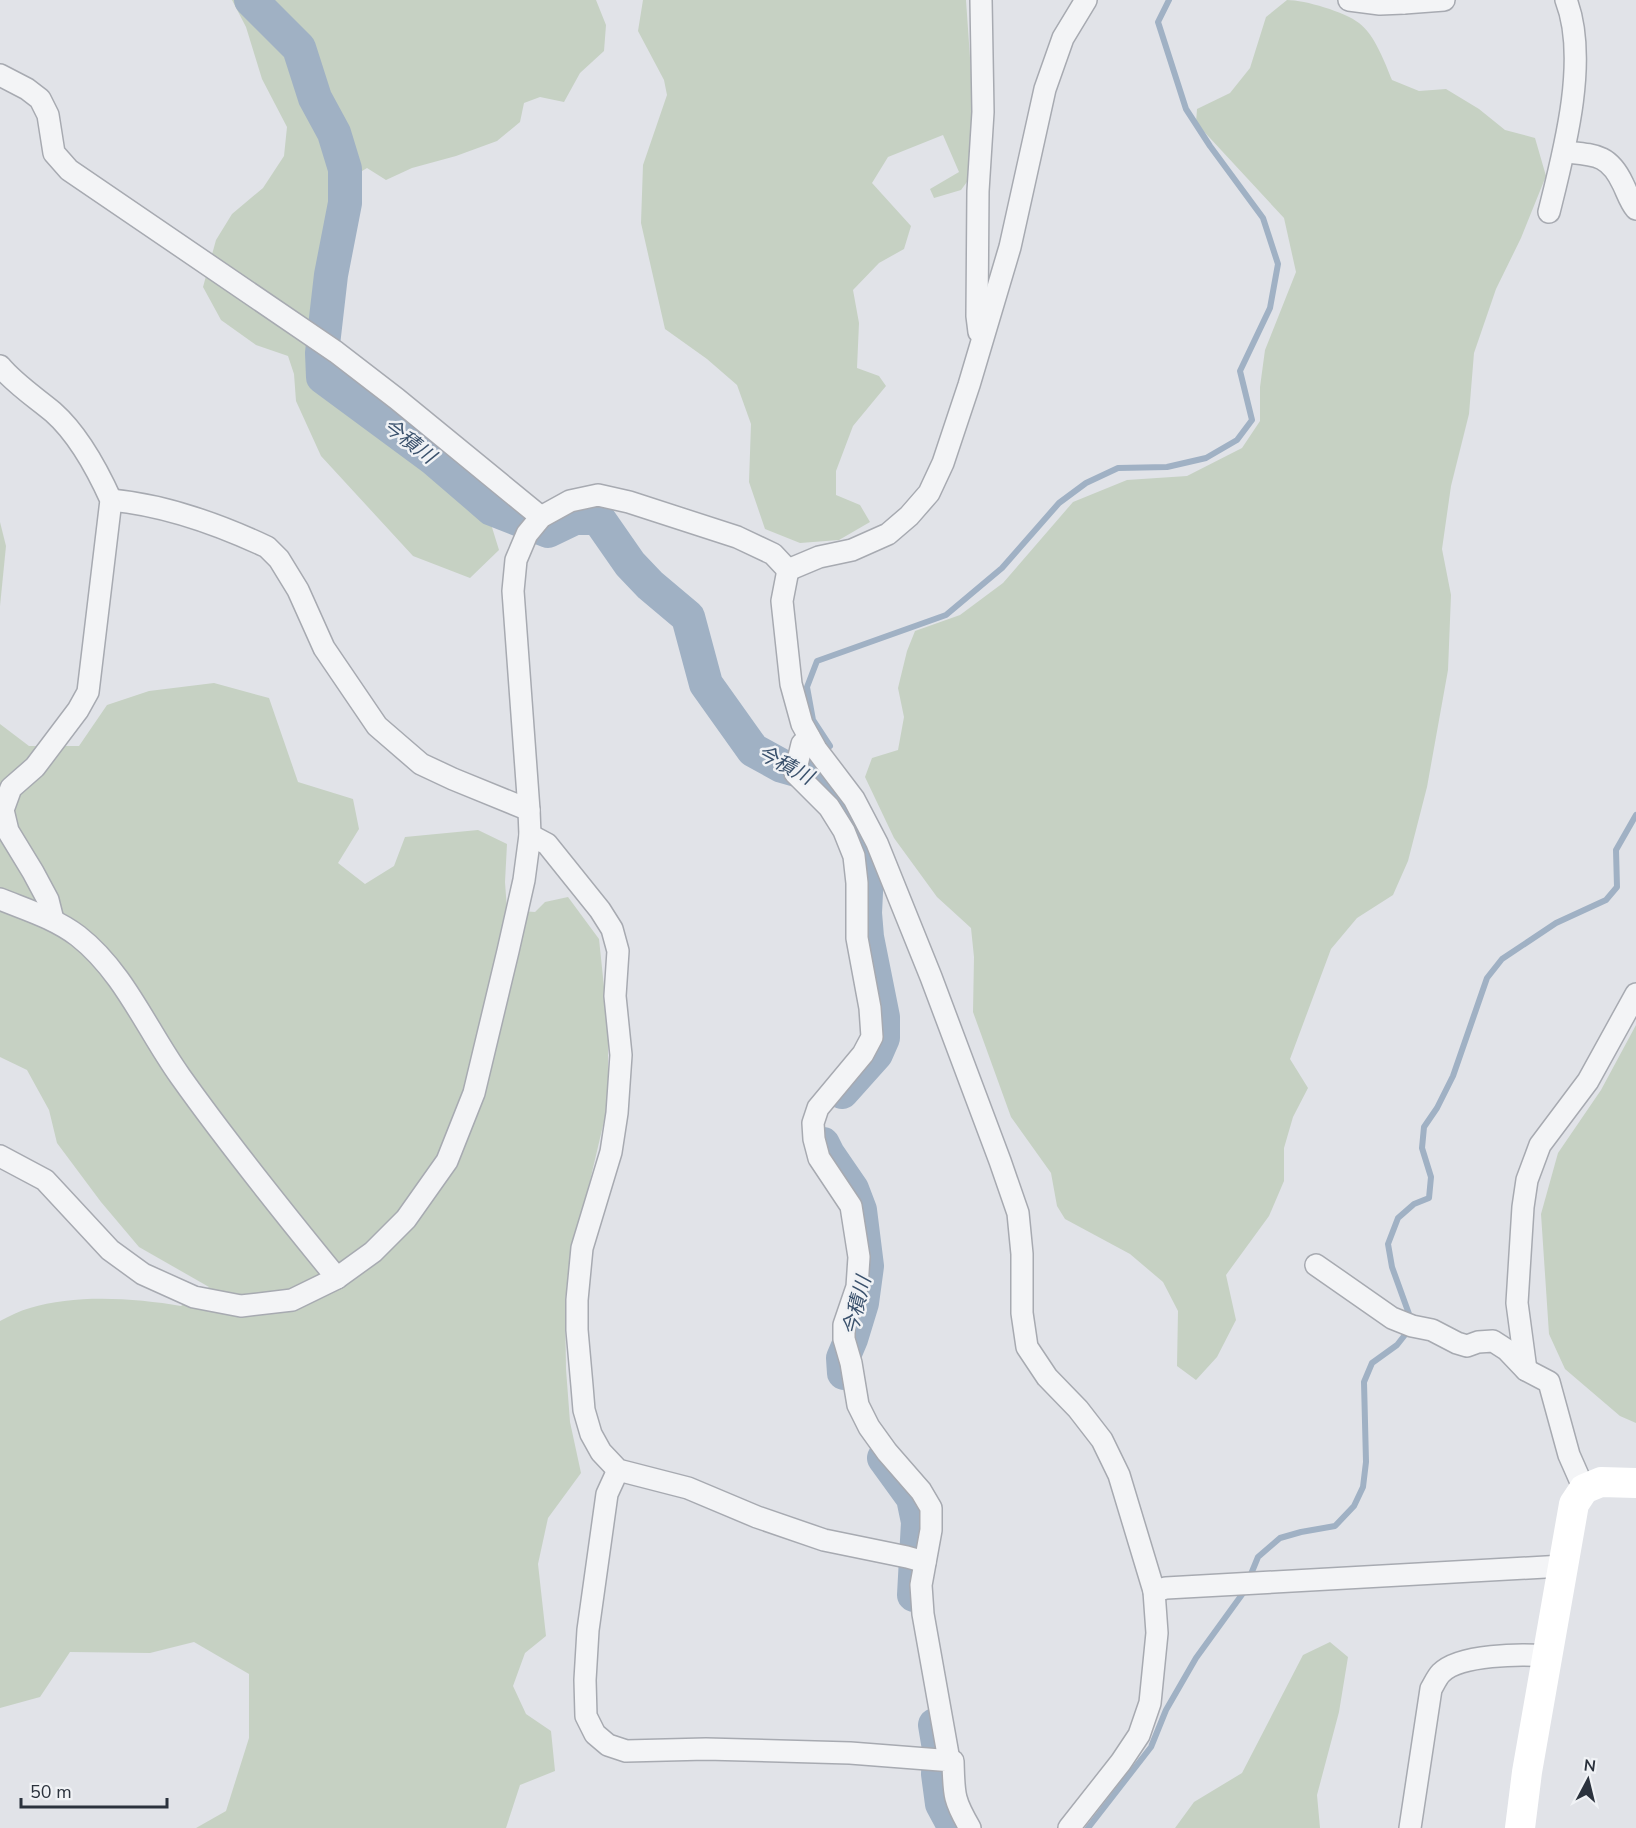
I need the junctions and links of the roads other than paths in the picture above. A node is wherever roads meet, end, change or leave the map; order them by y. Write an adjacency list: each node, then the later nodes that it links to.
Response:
1 (981, 0): 11 (street)
2 (1086, 0): 11 (street)
3 (1349, 0): 6 (street)
4 (1444, 0): 6 (street)
5 (1566, 0): 8 (street)
6 (1404, 2)
7 (0, 75): 14 (street)
8 (1565, 152): 9 (street); 10 (street)
9 (1636, 209)
10 (1549, 212)
11 (981, 343): 15 (street)
12 (0, 366): 13 (street)
13 (111, 500): 17 (street); 20 (street)
14 (541, 517): 15 (street); 17 (street)
15 (788, 570): 16 (street)
16 (809, 737): 29 (street); 31 (street)
17 (529, 810): 18 (street)
18 (530, 836): 24 (street); 26 (street)
19 (0, 899): 20 (street)
20 (53, 920): 24 (street)
21 (1636, 994): 25 (street)
22 (0, 1156): 24 (street)
23 (1316, 1265): 25 (street)
24 (337, 1278)
25 (1526, 1370): 28 (street)
26 (618, 1470): 29 (street); 33 (street)
27 (1636, 1483): 28 (street)
28 (1584, 1489): 30 (street)
29 (925, 1562): 33 (street)
30 (1563, 1566): 31 (street); 32 (street)
31 (1154, 1591): 35 (street)
32 (1546, 1656): 36 (street); 37 (street)
33 (949, 1760): 34 (street)
34 (970, 1828)
35 (1069, 1828)
36 (1410, 1828)
37 (1520, 1828)

